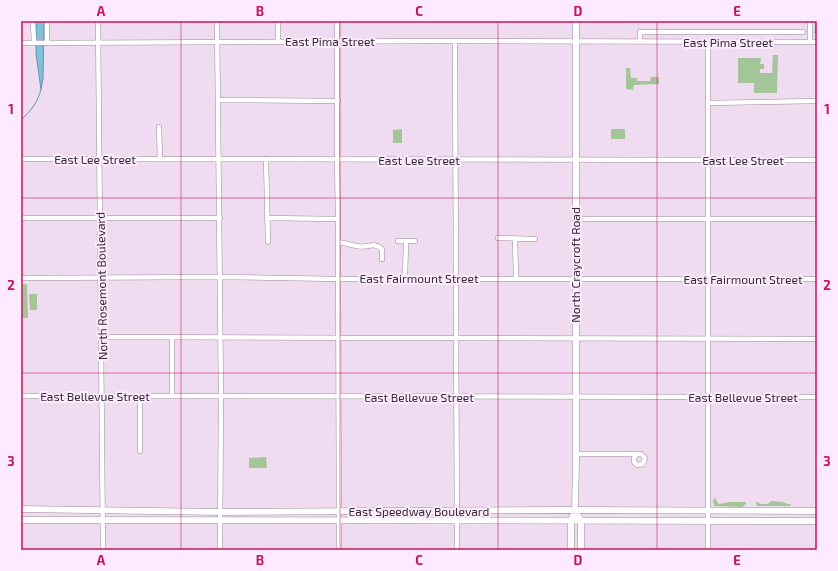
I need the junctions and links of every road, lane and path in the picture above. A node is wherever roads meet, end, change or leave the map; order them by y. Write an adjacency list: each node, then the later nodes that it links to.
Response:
1 (33, 21): 24 (street)
2 (47, 21): 13 (street)
3 (98, 21): 14 (street, North Rosemont Boulevard)
4 (217, 21): 15 (street)
5 (278, 21): 16 (street)
6 (337, 21): 11 (street)
7 (576, 21): 17 (main road, North Craycroft Road)
8 (810, 21): 21 (street)
9 (796, 32): 10 (street, East Pima Street); 18 (street, East Pima Street); 20 (street)
10 (803, 32)
11 (338, 41): 12 (street, East Pima Street); 16 (street, East Pima Street); 26 (street)
12 (455, 41): 17 (street, East Pima Street); 36 (street)
13 (46, 42): 14 (street, East Pima Street); 24 (street, East Pima Street)
14 (98, 42): 15 (street, East Pima Street); 35 (street, North Rosemont Boulevard)
15 (217, 42): 16 (street, East Pima Street); 25 (street)
16 (278, 42)
17 (575, 42): 18 (street, East Pima Street); 37 (main road, North Craycroft Road)
18 (640, 42): 19 (street, East Pima Street)
19 (708, 42): 20 (street, East Pima Street); 28 (street)
20 (796, 42): 21 (street, East Pima Street)
21 (810, 42): 22 (street, East Pima Street)
22 (817, 42)
23 (21, 43): 24 (street, East Pima Street)
24 (35, 43)
25 (218, 100): 26 (street); 32 (street)
26 (338, 100): 34 (street)
27 (817, 101): 28 (street)
28 (708, 102): 38 (street)
29 (159, 127): 31 (street)
30 (21, 159): 35 (street, East Lee Street)
31 (160, 159): 32 (street, East Lee Street); 35 (street, East Lee Street)
32 (219, 159): 33 (street, East Lee Street); 42 (street)
33 (266, 159): 34 (street, East Lee Street); 43 (street)
34 (336, 159): 36 (street, East Lee Street); 44 (street)
35 (100, 160): 41 (street, North Rosemont Boulevard)
36 (455, 160): 37 (street, East Lee Street); 62 (street)
37 (576, 160): 38 (street, East Lee Street); 45 (main road, North Craycroft Road)
38 (709, 160): 39 (street, East Lee Street); 46 (street)
39 (817, 160)
40 (21, 218): 41 (street)
41 (100, 218): 42 (street); 59 (street, North Rosemont Boulevard)
42 (220, 218): 57 (street)
43 (267, 218): 44 (street); 54 (street)
44 (338, 219): 55 (street)
45 (575, 219): 46 (street); 64 (main road, North Craycroft Road)
46 (709, 219): 47 (street); 65 (street)
47 (817, 219)
48 (498, 238): 49 (street)
49 (515, 239): 50 (street); 63 (street)
50 (535, 239)
51 (398, 241): 52 (street)
52 (406, 241): 53 (street); 61 (street)
53 (415, 241)
54 (268, 242)
55 (338, 242): 56 (street); 60 (street)
56 (382, 259)
57 (220, 277): 59 (street, East Fairmount Street); 60 (street, East Fairmount Street); 68 (street)
58 (21, 278): 59 (street, East Fairmount Street)
59 (101, 278): 67 (street, North Rosemont Boulevard)
60 (338, 278): 61 (street, East Fairmount Street); 69 (street)
61 (405, 278): 62 (street, East Fairmount Street)
62 (457, 278): 63 (street, East Fairmount Street); 70 (street)
63 (516, 278): 64 (street, East Fairmount Street)
64 (575, 278): 65 (street, East Fairmount Street); 72 (main road, North Craycroft Road)
65 (709, 279): 66 (street, East Fairmount Street); 73 (street)
66 (817, 279)
67 (102, 337): 71 (street); 76 (street, North Rosemont Boulevard)
68 (220, 337): 69 (street); 71 (street); 79 (street)
69 (339, 337): 70 (street); 80 (street)
70 (456, 337): 72 (street); 81 (street)
71 (172, 338): 78 (street)
72 (575, 338): 73 (street); 82 (main road, North Craycroft Road)
73 (708, 338): 74 (street); 83 (street)
74 (817, 339)
75 (21, 396): 76 (street, East Bellevue Street)
76 (102, 396): 77 (street, East Bellevue Street); 89 (street, North Rosemont Boulevard)
77 (140, 396): 78 (street, East Bellevue Street); 85 (street)
78 (172, 396): 79 (street, East Bellevue Street)
79 (221, 396): 80 (street, East Bellevue Street); 95 (street)
80 (339, 397): 81 (street, East Bellevue Street); 92 (street)
81 (457, 397): 82 (street, East Bellevue Street); 93 (street)
82 (576, 397): 83 (street, East Bellevue Street); 86 (main road, North Craycroft Road)
83 (709, 397): 84 (street, East Bellevue Street); 91 (street)
84 (817, 397)
85 (140, 451)
86 (576, 454): 87 (street); 90 (main road, North Craycroft Road)
87 (636, 455)
88 (21, 509): 89 (main road, East Speedway Boulevard)
89 (103, 510): 95 (main road, East Speedway Boulevard); 97 (street, North Rosemont Boulevard)
90 (575, 510): 91 (main road, East Speedway Boulevard); 93 (main road, East Speedway Boulevard); 101 (main road, North Craycroft Road); 102 (main road, North Craycroft Road)
91 (709, 510): 94 (main road, East Speedway Boulevard); 104 (street)
92 (339, 511): 93 (main road, East Speedway Boulevard); 95 (main road, East Speedway Boulevard); 100 (street)
93 (457, 511): 98 (street)
94 (817, 511)
95 (220, 512): 99 (street)
96 (21, 520): 97 (main road, East Speedway Boulevard)
97 (103, 520): 99 (main road, East Speedway Boulevard); 105 (street, North Rosemont Boulevard)
98 (457, 520): 100 (main road, East Speedway Boulevard); 101 (main road, East Speedway Boulevard); 108 (street)
99 (220, 521): 100 (main road, East Speedway Boulevard); 106 (street)
100 (339, 521): 107 (street)
101 (571, 521): 102 (main road, East Speedway Boulevard); 109 (main road, North Craycroft Road)
102 (580, 521): 104 (main road, East Speedway Boulevard); 110 (main road, North Craycroft Road)
103 (817, 521): 104 (main road, East Speedway Boulevard)
104 (709, 522): 111 (street)
105 (103, 550)
106 (220, 550)
107 (339, 550)
108 (458, 550)
109 (571, 550)
110 (581, 550)
111 (708, 550)

